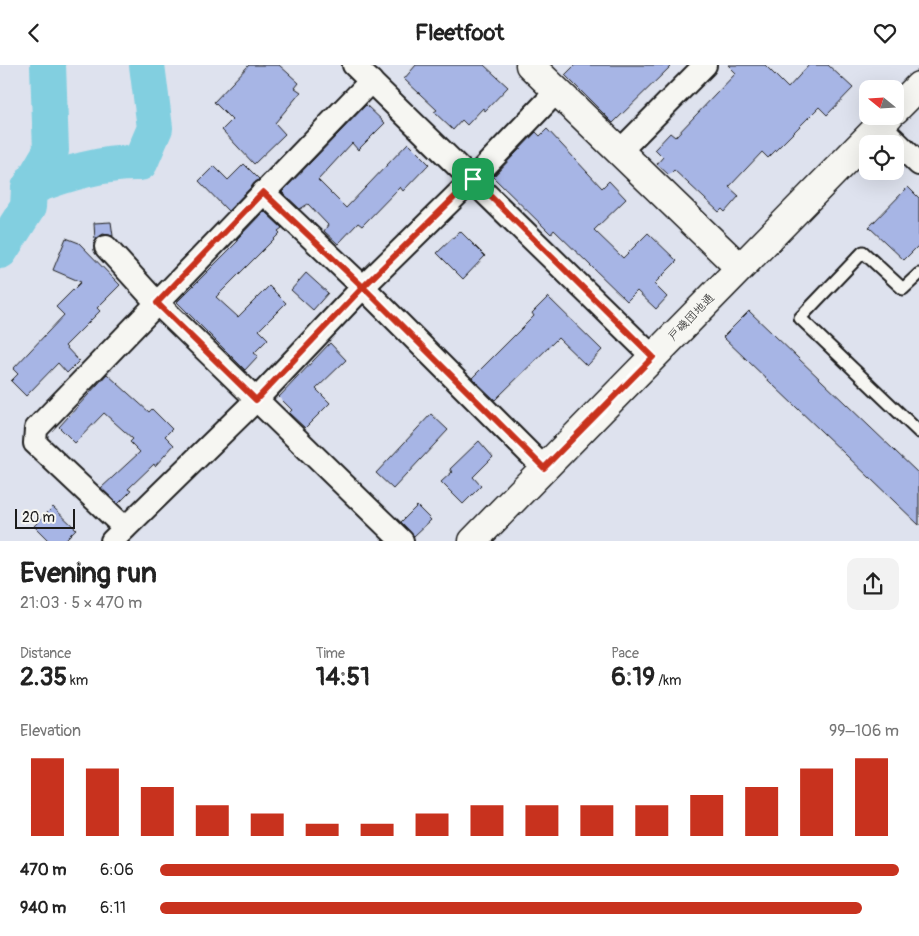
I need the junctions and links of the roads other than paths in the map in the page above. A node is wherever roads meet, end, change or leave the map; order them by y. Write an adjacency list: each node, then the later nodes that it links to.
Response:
1 (354, 65): 4 (street)
2 (530, 65): 6 (street)
3 (705, 65): 10 (street)
4 (370, 81): 12 (street); 13 (street)
5 (919, 85): 7 (street, 戸磯団地通)
6 (557, 91): 10 (street); 12 (street)
7 (904, 100)
8 (880, 125): 15 (street, 戸磯団地通)
9 (893, 125): 11 (street)
10 (619, 152): 15 (street)
11 (919, 164)
12 (473, 179): 17 (street); 19 (street)
13 (263, 192): 17 (street); 18 (street)
14 (106, 247): 18 (street)
15 (739, 267): 19 (street, 戸磯団地通)
16 (919, 274): 21 (lane)
17 (363, 287): 20 (street); 22 (street)
18 (157, 303): 20 (street); 23 (street)
19 (653, 357): 22 (street, 戸磯団地通)
20 (256, 400): 23 (street); 24 (street)
21 (919, 432)
22 (544, 468): 25 (street, 戸磯団地通)
23 (119, 535)
24 (402, 541)
25 (473, 541)

